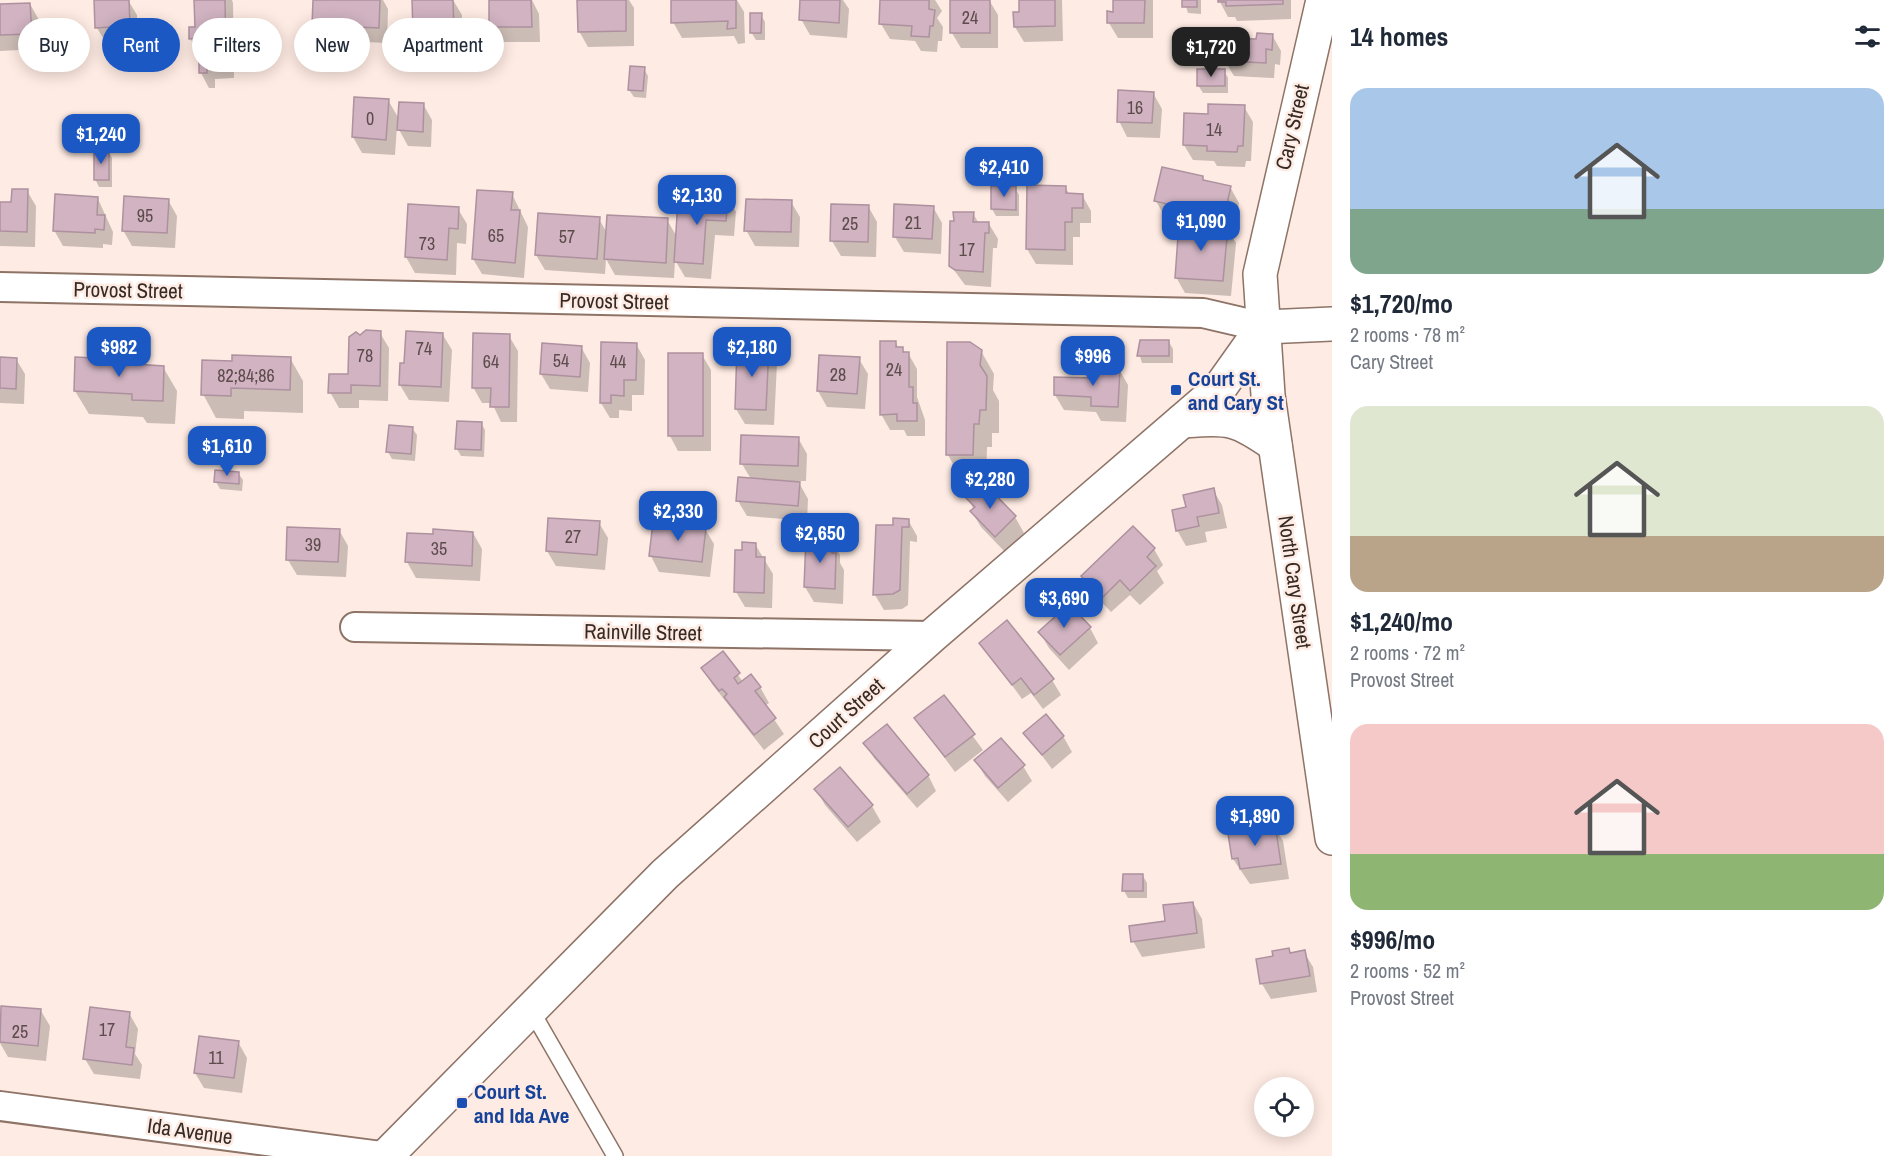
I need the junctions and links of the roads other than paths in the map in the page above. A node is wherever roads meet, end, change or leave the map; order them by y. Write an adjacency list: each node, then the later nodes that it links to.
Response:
1 (1323, 0): 4 (street, Cary Street)
2 (0, 287): 4 (street, Provost Street)
3 (1332, 324): 4 (street)
4 (1263, 327): 5 (street, Court Street); 6 (street, North Cary Street)
5 (1182, 421): 6 (street); 8 (street, Court Street)
6 (1275, 445): 9 (street, North Cary Street)
7 (355, 627): 8 (street, Rainville Street)
8 (932, 636): 10 (street, Court Street)
9 (1332, 838)
10 (530, 1008): 13 (street, Court Street); 14 (lane)
11 (0, 1106): 12 (street, Ida Avenue)
12 (381, 1156)
13 (386, 1156)
14 (615, 1156)

